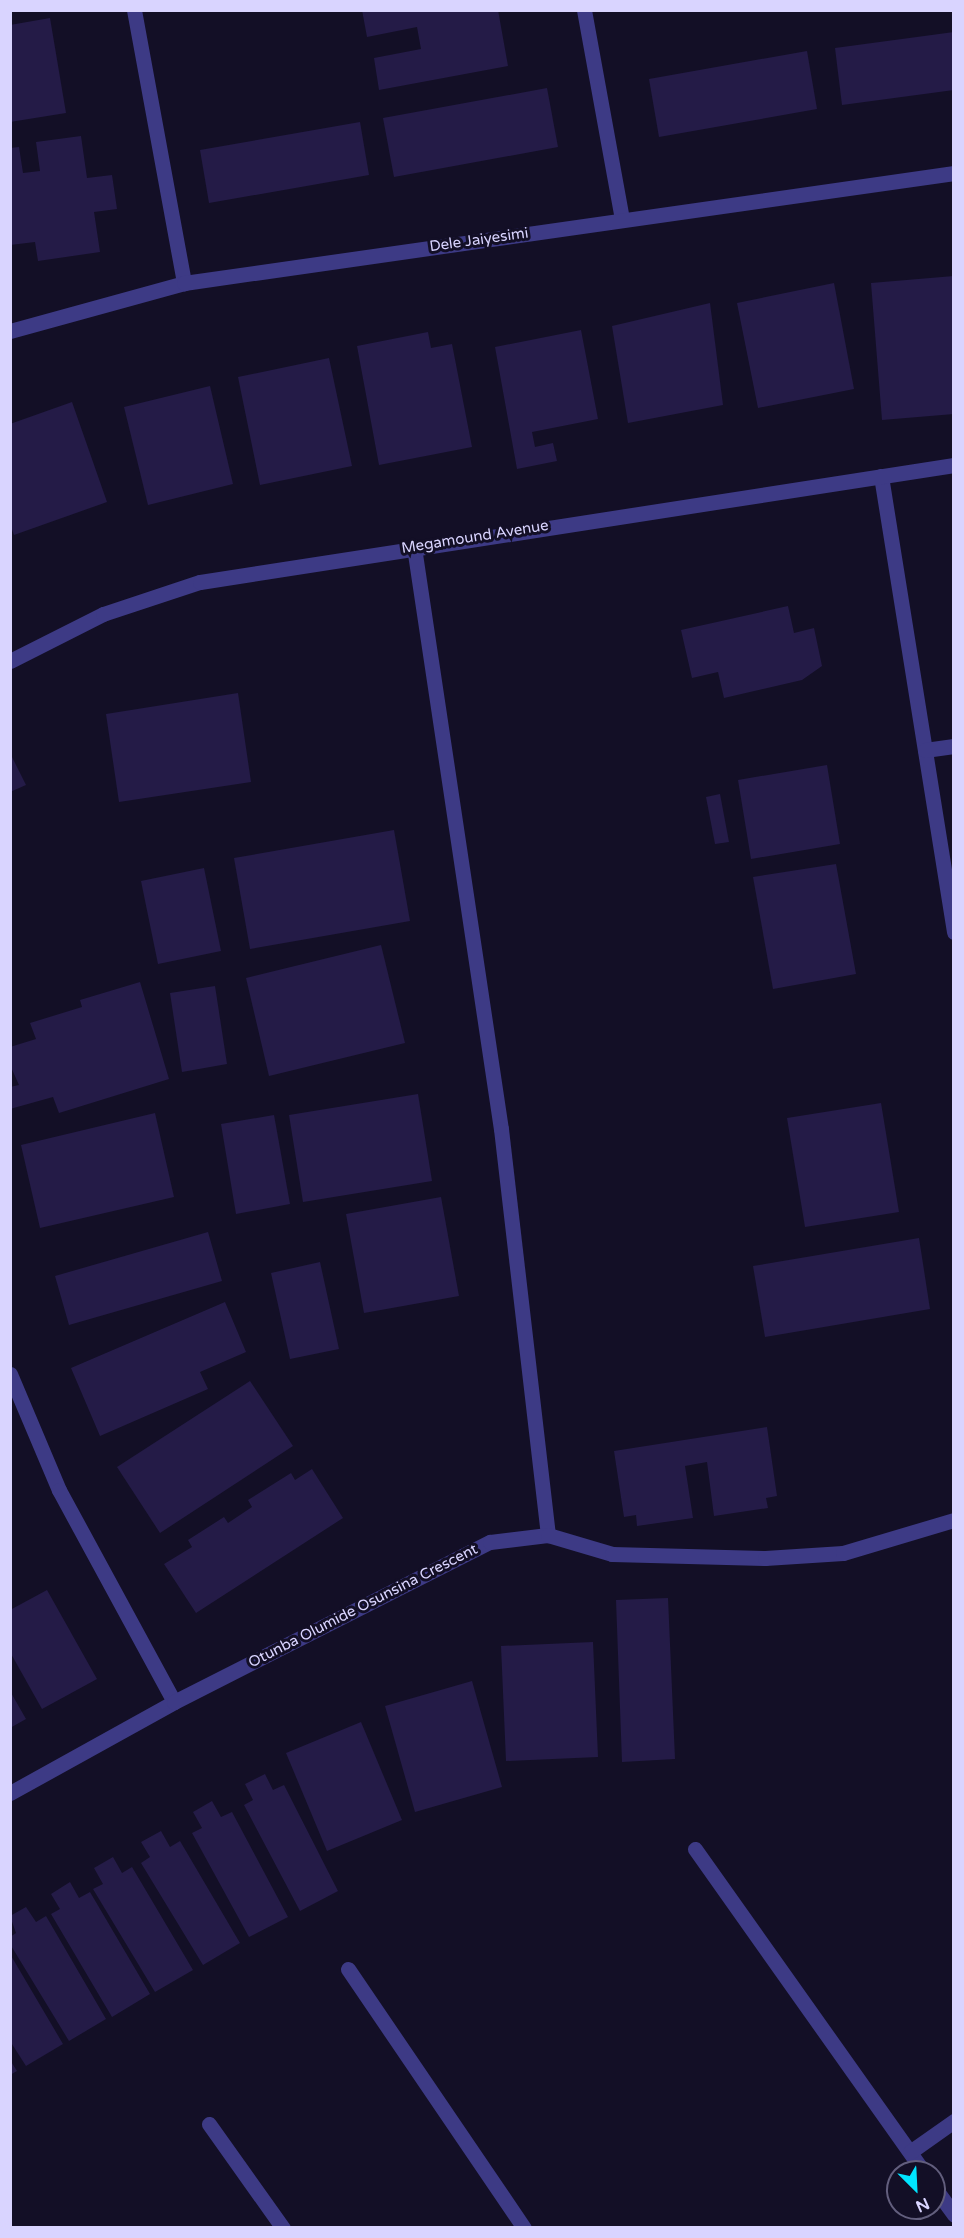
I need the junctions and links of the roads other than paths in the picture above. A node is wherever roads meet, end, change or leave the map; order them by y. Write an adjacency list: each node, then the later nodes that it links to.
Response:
1 (134, 10): 5 (street)
2 (584, 10): 4 (street)
3 (954, 173): 4 (street, Dele Jaiyesimi)
4 (622, 219): 5 (street, Dele Jaiyesimi)
5 (184, 283): 6 (street, Dele Jaiyesimi)
6 (10, 331)
7 (954, 465): 8 (street, Megamound Avenue)
8 (881, 476): 9 (street, Megamound Avenue); 12 (street)
9 (414, 547): 10 (street, Megamound Avenue); 16 (street)
10 (10, 661)
11 (954, 746): 12 (street)
12 (925, 750): 13 (street)
13 (954, 932)
14 (10, 1374): 17 (street)
15 (954, 1520): 16 (street, Otunba Olumide Osunsina Crescent)
16 (548, 1535): 17 (street, Otunba Olumide Osunsina Crescent)
17 (174, 1702): 18 (street, Otunba Olumide Osunsina Crescent)
18 (10, 1793)
19 (695, 1849): 23 (street)
20 (348, 1969): 26 (street)
21 (954, 2121): 23 (street)
22 (209, 2124): 25 (street)
23 (910, 2152): 24 (street)
24 (916, 2160)
25 (283, 2228)
26 (524, 2228)

